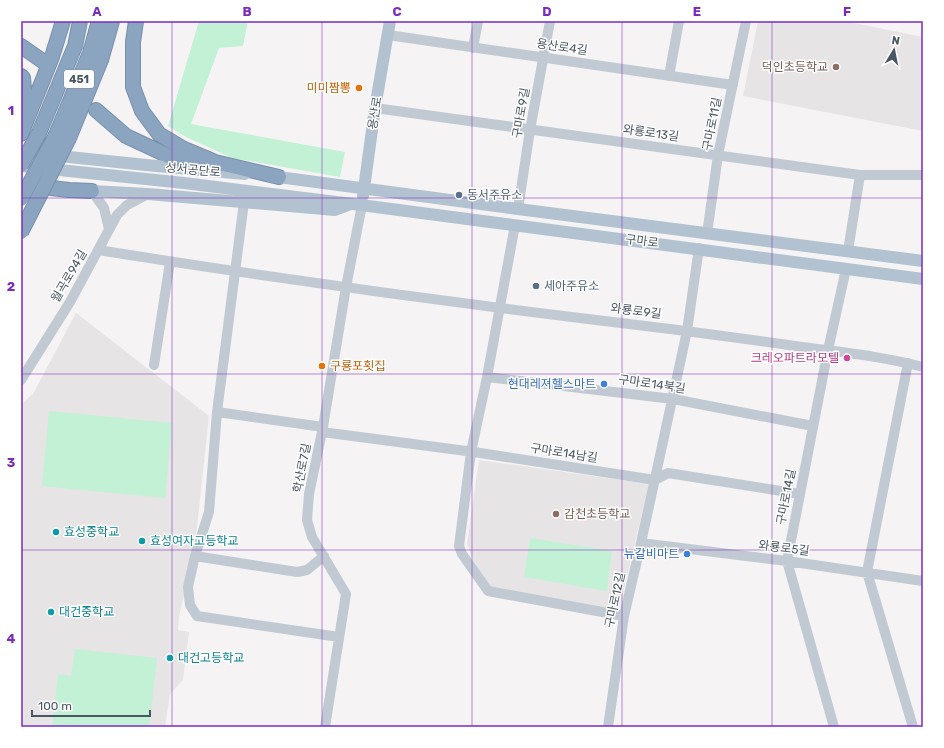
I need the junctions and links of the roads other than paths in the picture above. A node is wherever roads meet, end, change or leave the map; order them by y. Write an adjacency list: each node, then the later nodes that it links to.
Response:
1 (63, 21): 23 (highway)
2 (80, 21): 28 (highway, 451, bridge)
3 (99, 21): 24 (highway, 451)
4 (112, 21): 24 (highway)
5 (136, 21): 27 (highway)
6 (390, 21): 11 (main road, 용산로)
7 (478, 21): 13 (street)
8 (550, 21): 14 (street, 구마로9길)
9 (679, 21): 17 (street)
10 (746, 21): 18 (street, 구마로11길)
11 (388, 35): 13 (street, 용산로4길); 19 (main road, 용산로)
12 (21, 46): 15 (highway)
13 (473, 48): 14 (street, 용산로4길)
14 (544, 58): 17 (street, 용산로4길); 22 (street, 구마로9길)
15 (44, 62)
16 (21, 76): 21 (highway)
17 (669, 76): 18 (street, 용산로4길)
18 (733, 85): 26 (street, 구마로11길)
19 (376, 108): 22 (street, 와룡로13길); 33 (main road, 용산로)
20 (96, 110): 27 (highway)
21 (21, 111)
22 (530, 130): 26 (street, 와룡로13길); 39 (street, 구마로9길)
23 (22, 133)
24 (63, 136): 36 (highway, 451, bridge); 42 (highway, bridge)
25 (21, 152): 31 (main road, 성서공단로)
26 (718, 155): 29 (street, 와룡로13길); 43 (street, 구마로11길)
27 (215, 162): 31 (highway)
28 (21, 165): 38 (main road, 성서공단로)
29 (860, 174): 30 (street, 와룡로13길); 46 (street)
30 (923, 175)
31 (279, 177): 33 (main road, 성서공단로)
32 (21, 186): 34 (highway)
33 (364, 188): 38 (main road, 용산로); 39 (main road, 구마로)
34 (92, 191): 35 (main road); 41 (street)
35 (148, 194): 37 (main road); 41 (street, 월곡로94길)
36 (21, 199)
37 (244, 202): 38 (main road); 50 (street)
38 (358, 204): 40 (main road, 구마로); 52 (street, 학산로7길)
39 (518, 210): 43 (main road, 구마로)
40 (515, 225): 44 (main road, 구마로); 53 (street)
41 (110, 228): 45 (street, 월곡로94길)
42 (21, 232)
43 (707, 234): 46 (main road, 구마로)
44 (699, 248): 49 (main road, 구마로); 54 (street, 구마로12길)
45 (98, 250): 48 (street, 와룡로9길); 60 (street, 월곡로94길)
46 (848, 251): 47 (main road, 구마로)
47 (923, 261)
48 (170, 262): 50 (street, 와룡로9길); 57 (street)
49 (846, 269): 51 (main road, 구마로); 55 (street, 구마로14길)
50 (235, 271): 52 (street, 와룡로9길); 62 (street)
51 (923, 279)
52 (346, 287): 53 (street, 와룡로9길); 64 (street, 학산로7길)
53 (499, 308): 54 (street, 와룡로9길); 59 (street)
54 (687, 331): 55 (street, 와룡로9길); 61 (street, 구마로12길)
55 (828, 350): 56 (street, 와룡로9길); 63 (street, 구마로14길)
56 (908, 363): 58 (street, 와룡로9길); 72 (street)
57 (154, 365)
58 (923, 367)
59 (487, 377): 61 (street, 구마로14북길); 65 (street)
60 (21, 380)
61 (673, 399): 63 (street, 구마로14북길); 66 (street, 구마로12길)
62 (217, 412): 64 (street, 구마로14남길); 69 (street)
63 (813, 426): 67 (street, 구마로14길)
64 (323, 429): 65 (street, 구마로14남길); 70 (street, 학산로7길)
65 (471, 452): 66 (street, 구마로14남길); 74 (street)
66 (654, 480): 67 (street, 구마로14남길); 68 (street, 구마로12길)
67 (800, 494): 71 (street, 구마로14길)
68 (641, 543): 71 (street, 와룡로5길); 74 (street, 구마로12길)
69 (195, 556): 70 (street); 75 (street)
70 (324, 556): 75 (street, 학산로7길)
71 (787, 561): 72 (street, 와룡로5길); 78 (street, 구마로14길)
72 (867, 572): 73 (street, 와룡로5길); 79 (street)
73 (923, 581)
74 (624, 616): 77 (street, 구마로12길)
75 (339, 637): 76 (street, 학산로7길)
76 (325, 727)
77 (608, 727)
78 (834, 727)
79 (913, 727)

